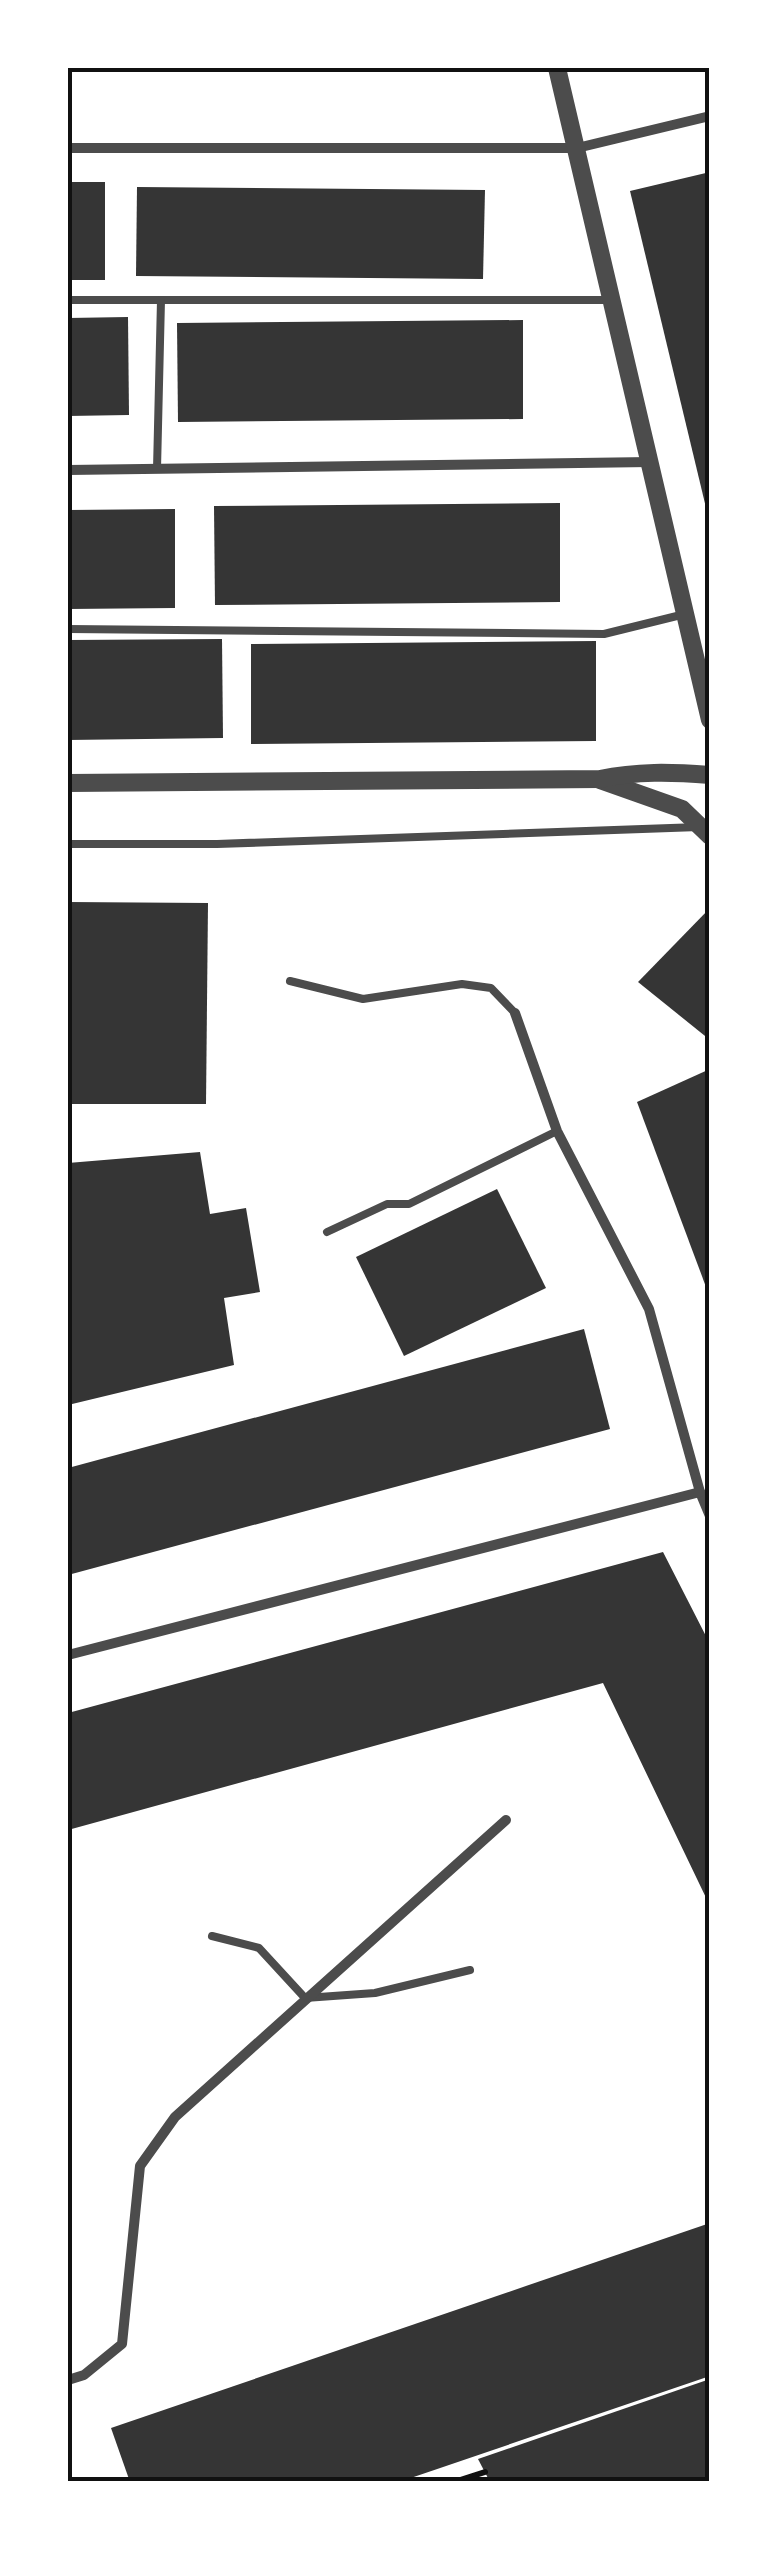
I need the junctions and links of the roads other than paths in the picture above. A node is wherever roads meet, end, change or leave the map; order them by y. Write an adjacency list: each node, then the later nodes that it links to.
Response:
1 (557, 68): 4 (street)
2 (710, 116): 4 (street)
3 (68, 148): 4 (street)
4 (577, 148): 7 (street)
5 (68, 300): 6 (lane)
6 (160, 300): 7 (lane); 9 (lane)
7 (614, 300): 8 (street)
8 (650, 462): 9 (street); 11 (street)
9 (158, 469): 10 (street)
10 (68, 470)
11 (685, 614): 12 (lane); 13 (street)
12 (68, 629)
13 (710, 720)
14 (710, 775): 15 (street)
15 (600, 780): 16 (street); 17 (street)
16 (68, 784)
17 (706, 832): 18 (lane)
18 (68, 844)
19 (290, 981): 20 (lane)
20 (515, 1013): 21 (street)
21 (556, 1131): 22 (lane); 23 (street)
22 (327, 1232)
23 (700, 1492): 24 (street); 25 (street)
24 (710, 1516)
25 (68, 1656)
26 (506, 1820): 29 (street)
27 (212, 1936): 29 (lane)
28 (470, 1970): 29 (lane)
29 (306, 1998): 30 (street)
30 (68, 2380)

